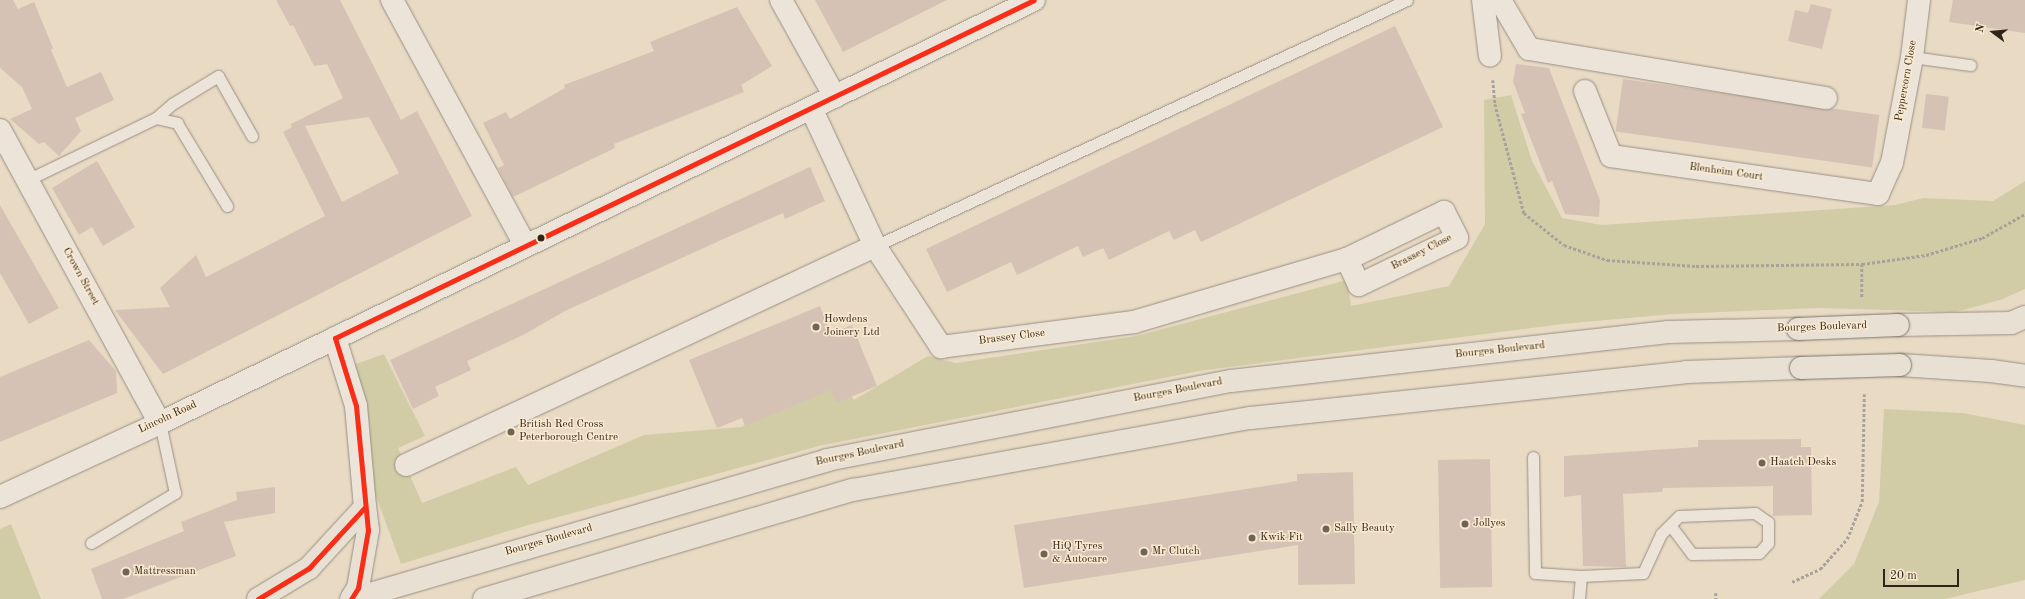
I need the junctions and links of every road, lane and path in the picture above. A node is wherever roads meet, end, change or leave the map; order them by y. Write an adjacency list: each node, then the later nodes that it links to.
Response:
1 (392, 0): 22 (street)
2 (781, 0): 12 (street)
3 (1034, 0): 12 (street, Lincoln Road)
4 (1407, 0): 23 (lane)
5 (1484, 0): 8 (street)
6 (1500, 0): 13 (street)
7 (1919, 0): 9 (street, Peppercorn Close)
8 (1490, 56): 25 (path)
9 (1912, 57): 10 (lane); 18 (street, Peppercorn Close)
10 (1970, 65)
11 (1585, 91): 18 (street, Blenheim Court)
12 (835, 97): 14 (street, Lincoln Road)
13 (1826, 98)
14 (811, 108): 22 (street, Lincoln Road); 23 (street, Brassey Close)
15 (156, 118): 17 (lane); 19 (lane); 20 (lane)
16 (0, 130): 19 (street, Crown Street)
17 (252, 136)
18 (1892, 163)
19 (27, 180): 31 (street, Crown Street)
20 (227, 206)
21 (2025, 214): 25 (path)
22 (525, 245): 28 (street, Lincoln Road)
23 (875, 246): 24 (street, Brassey Close); 33 (street)
24 (1347, 259)
25 (1862, 264): 26 (path)
26 (1862, 297)
27 (2025, 317): 42 (main road, Bourges Boulevard, bridge)
28 (335, 338): 31 (street, Lincoln Road); 35 (street)
29 (2025, 376): 43 (main road, bridge)
30 (1864, 394): 39 (path)
31 (160, 423): 34 (street, Lincoln Road); 37 (lane)
32 (1533, 457): 38 (lane)
33 (406, 465)
34 (0, 497)
35 (365, 507): 41 (main road); 42 (main road)
36 (1670, 525): 36 (lane); 38 (lane)
37 (91, 543)
38 (1581, 576): 44 (lane)
39 (1792, 582)
40 (1716, 593): 45 (path)
41 (258, 599)
42 (352, 599)
43 (484, 599)
44 (1579, 599)
45 (1716, 599)

